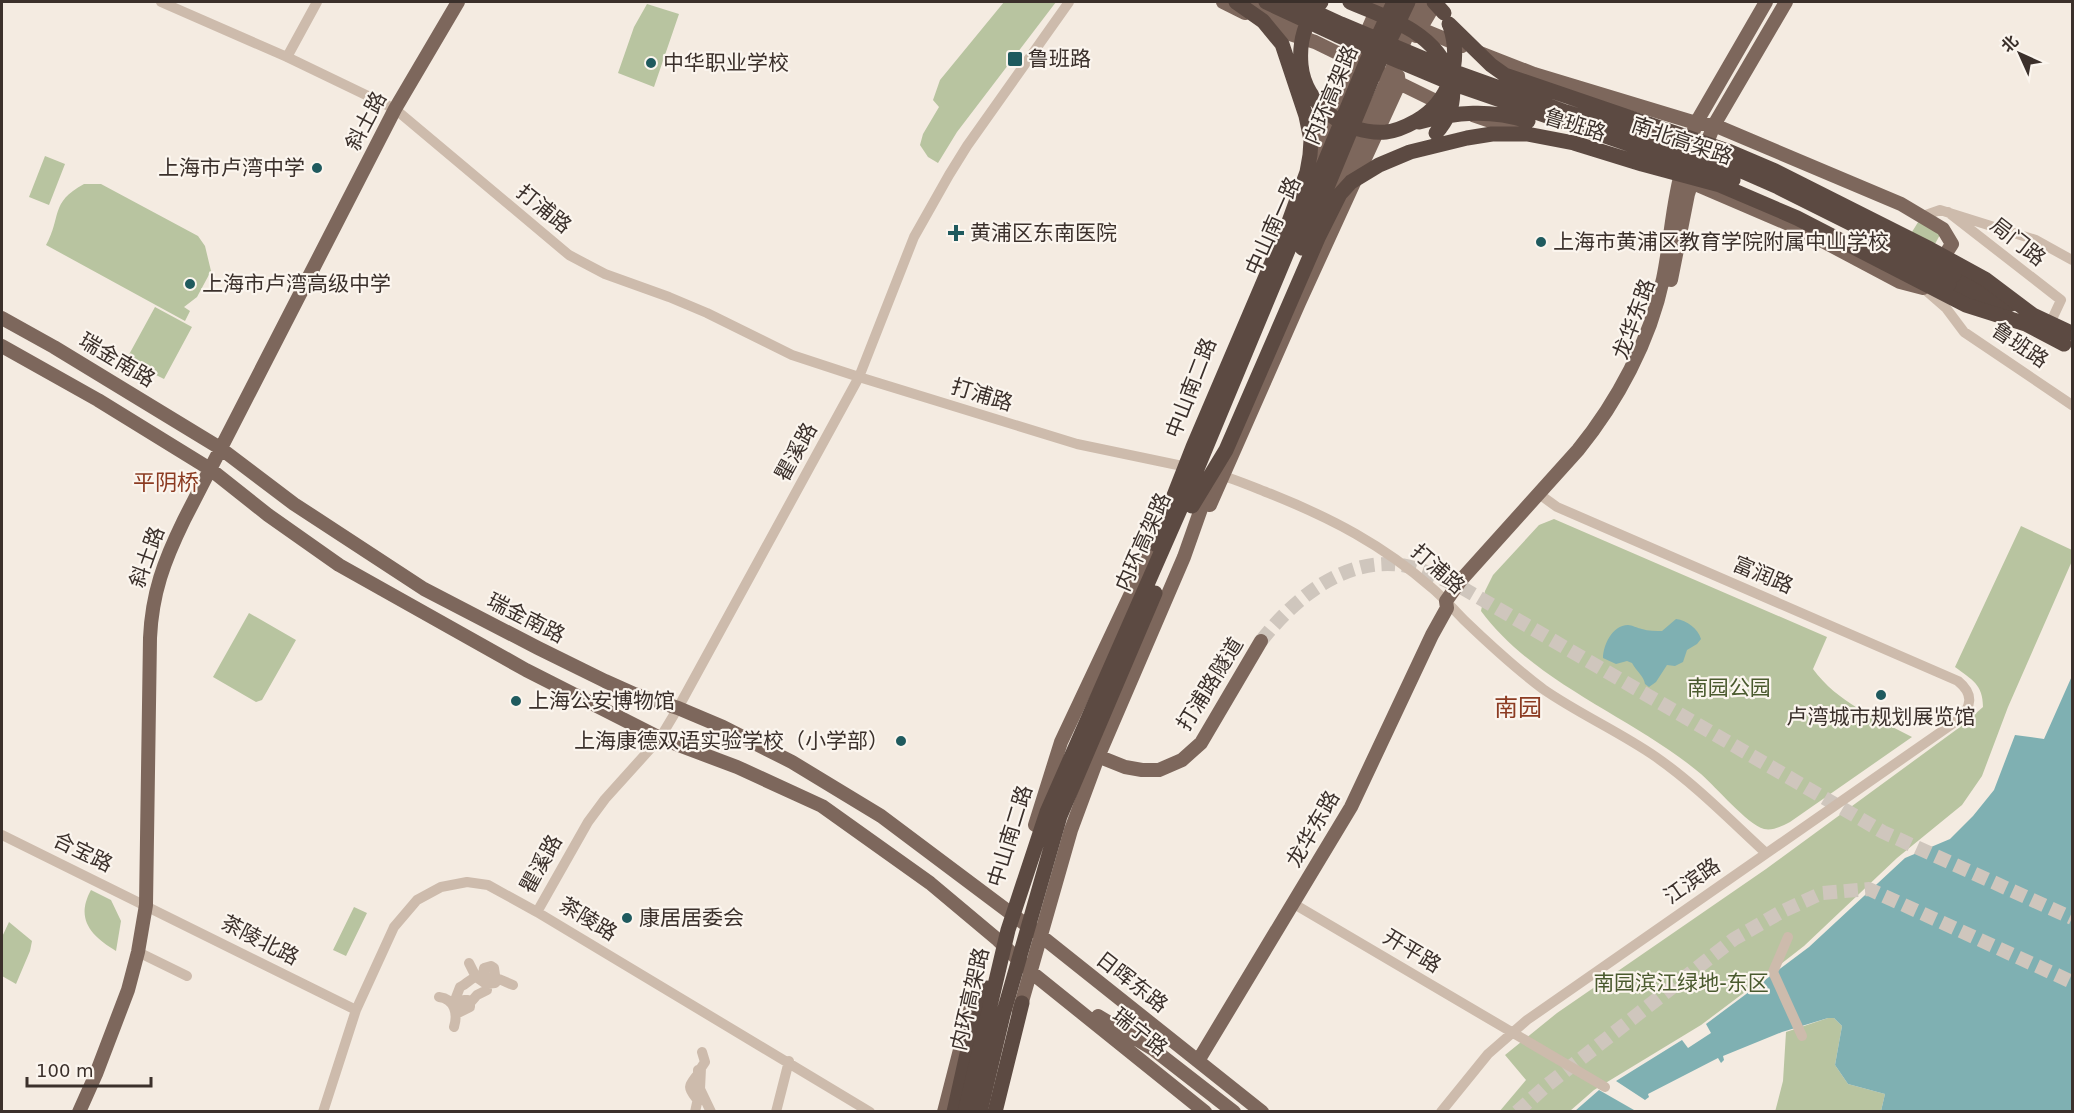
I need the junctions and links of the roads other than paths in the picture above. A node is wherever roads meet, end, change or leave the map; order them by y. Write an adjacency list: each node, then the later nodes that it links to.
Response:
1 (161, 2): 23 (street, 打浦路)
2 (317, 2): 23 (street)
3 (458, 2): 28 (main road, 斜土路)
4 (1069, 2): 49 (street, 瞿溪路)
5 (1222, 2): 21 (main road)
6 (1236, 2): 22 (highway, bridge)
7 (1250, 2): 21 (main road)
8 (1266, 2): 44 (highway, 南北高架路, bridge)
9 (1293, 2): 44 (highway, 南北高架路, bridge)
10 (1321, 2): 25 (highway, bridge)
11 (1338, 2): 19 (main road, 鲁班路)
12 (1350, 2): 35 (highway, bridge)
13 (1392, 2): 19 (main road); 59 (highway, 内环高架路, bridge)
14 (1408, 2): 56 (highway, 内环高架路, bridge)
15 (1422, 2): 20 (main road)
16 (1766, 2): 31 (main road, 龙华东路)
17 (1786, 2): 32 (main road, 龙华东路)
18 (1441, 8): 20 (main road); 33 (highway, bridge); 44 (highway, bridge)
19 (1380, 9): 20 (main road, 鲁班路); 24 (main road, 中山南二路)
20 (1413, 31): 24 (main road); 26 (main road); 31 (main road, 鲁班路)
21 (1315, 42): 24 (main road)
22 (1282, 44): 25 (highway, bridge); 29 (highway, bridge)
23 (287, 57): 28 (street, 打浦路)
24 (1364, 58): 26 (main road, 鲁班路); 27 (main road, 中山南二路); 34 (main road, 中山南一路)
25 (1303, 74): 29 (highway, bridge); 33 (highway, bridge)
26 (1394, 81): 30 (main road); 36 (main road); 37 (main road, 鲁班路)
27 (1344, 86): 34 (main road); 52 (main road, 中山南二路)
28 (395, 109): 49 (street, 打浦路); 51 (main road, 斜土路)
29 (1306, 116): 59 (highway, bridge)
30 (1383, 119): 36 (main road); 54 (main road)
31 (1696, 123): 32 (main road, 鲁班路); 37 (main road, 龙华东路)
32 (1714, 125): 37 (main road, 龙华东路); 40 (main road, 鲁班路)
33 (1407, 126): 38 (highway, bridge)
34 (1334, 140): 52 (main road, 中山南一路)
35 (1410, 152): 38 (highway, bridge); 56 (highway, bridge)
36 (1352, 159): 54 (main road)
37 (1685, 181): 42 (main road, 鲁班路); 55 (main road, 龙华东路)
38 (1720, 185): 44 (highway, bridge)
39 (1948, 212): 40 (street); 41 (street); 46 (street, 局门路)
40 (1923, 216): 42 (main road, 鲁班路)
41 (2073, 260)
42 (1923, 288): 46 (street, 鲁班路); 50 (street, 鲁班路)
43 (2, 318): 51 (main road, 瑞金南路)
44 (2030, 319): 45 (highway, 南北高架路, bridge); 48 (highway, 南北高架路, bridge)
45 (2073, 334)
46 (2043, 337)
47 (2, 346): 53 (main road, 瑞金南路)
48 (2073, 349)
49 (859, 377): 52 (street, 打浦路); 61 (street, 瞿溪路)
50 (2073, 405)
51 (220, 448): 53 (main road, 斜土路); 61 (main road, 瑞金南路)
52 (1191, 468): 54 (street, 打浦路); 63 (main road, 中山南二路)
53 (210, 469): 62 (main road, 瑞金南路); 68 (main road, 斜土路)
54 (1219, 475): 57 (street, 打浦路); 64 (main road)
55 (1542, 497): 57 (main road, 龙华东路); 60 (street, 富润路)
56 (1192, 506): 106 (highway, 内环高架路, bridge)
57 (1448, 605): 66 (street, 打浦路); 67 (main road, 龙华东路)
58 (1262, 641): 64 (main road, 打浦路隧道)
59 (1121, 643): 105 (highway, 内环高架路, bridge)
60 (1969, 693): 66 (street, 江滨路)
61 (678, 708): 62 (street, 瞿溪路); 70 (main road, 瑞金南路)
62 (660, 738): 69 (street, 瞿溪路); 73 (main road, 瑞金南路)
63 (1061, 742): 64 (main road, 打浦路隧道); 70 (main road, 中山南二路)
64 (1098, 757): 71 (main road)
65 (2, 835): 68 (street, 合宝路)
66 (1766, 854): 89 (street, 江滨路)
67 (1294, 904): 89 (street, 开平路); 92 (main road, 龙华东路)
68 (146, 905): 74 (main road, 斜土路); 87 (street, 茶陵北路)
69 (537, 912): 87 (street, 茶陵路); 93 (street, 茶陵路)
70 (1008, 912): 71 (main road, 瑞金南路); 73 (main road, 中山南二路)
71 (1041, 936): 76 (main road); 92 (main road, 日晖东路)
72 (1788, 937): 90 (street)
73 (998, 940): 76 (main road, 瑞金南路); 79 (main road, 中山南二路)
74 (138, 952): 77 (street); 97 (main road, 斜土路)
75 (469, 963): 78 (street)
76 (1031, 972): 82 (main road); 85 (main road)
77 (187, 976)
78 (488, 978): 80 (street); 81 (street); 86 (street)
79 (988, 984): 103 (main road, 中山南二路); 104 (highway); 105 (main road, 中山南二路)
80 (466, 985): 84 (street); 86 (street)
81 (513, 985)
82 (1048, 985): 108 (main road, 瑞宁路); 109 (main road)
83 (440, 997): 84 (street)
84 (451, 1002): 86 (street)
85 (1022, 1003): 96 (highway); 107 (main road)
86 (466, 1006): 88 (street)
87 (356, 1010): 98 (street, 茶陵路)
88 (454, 1027)
89 (1511, 1032): 94 (street, 开平路); 112 (street, 江滨路)
90 (1802, 1036)
91 (702, 1053): 95 (street)
92 (1198, 1061): 110 (main road, 日晖东路); 111 (main road, 日晖东路)
93 (789, 1062): 101 (street); 102 (street, 茶陵路)
94 (1605, 1087)
95 (698, 1094): 99 (street); 100 (street)
96 (994, 1111)
97 (79, 1112)
98 (323, 1112)
99 (695, 1112)
100 (711, 1112)
101 (776, 1112)
102 (870, 1112)
103 (944, 1112)
104 (954, 1112)
105 (963, 1112)
106 (980, 1112)
107 (1002, 1112)
108 (1205, 1112)
109 (1234, 1112)
110 (1248, 1112)
111 (1262, 1112)
112 (1441, 1112)

